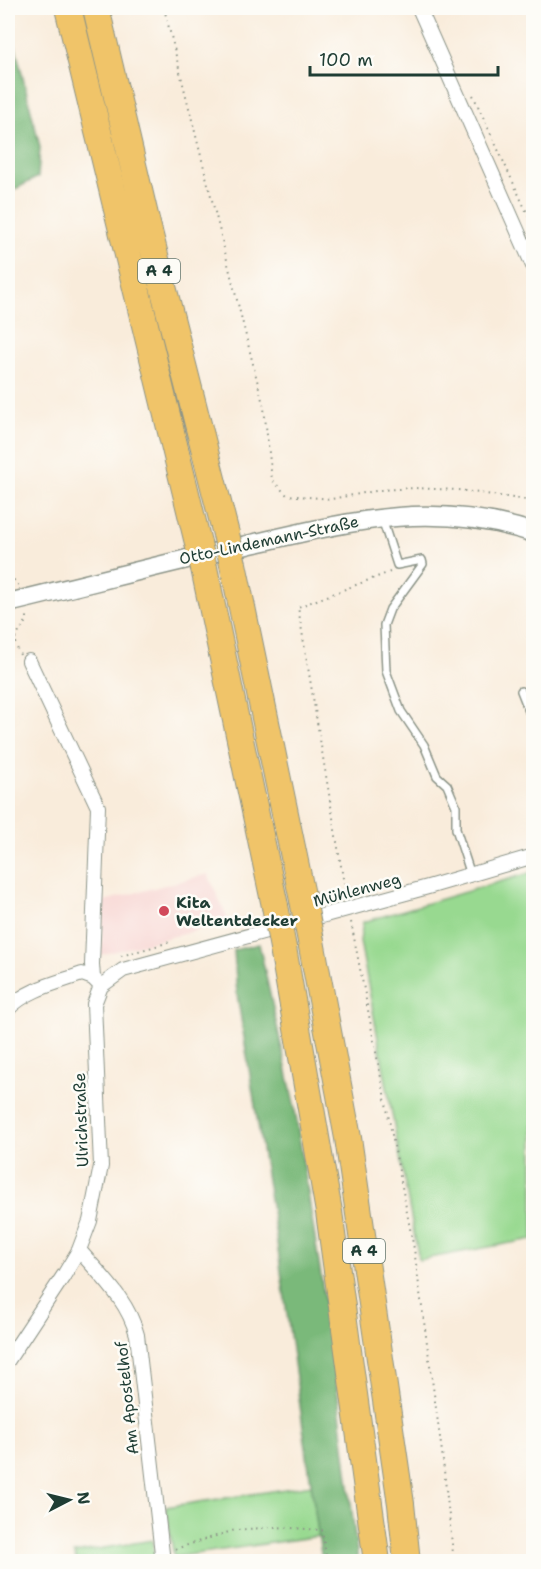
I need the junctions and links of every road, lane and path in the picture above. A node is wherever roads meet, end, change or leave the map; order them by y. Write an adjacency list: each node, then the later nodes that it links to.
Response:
1 (68, 8): 26 (highway, A 4, bridge)
2 (96, 8): 27 (highway, A 4, bridge)
3 (164, 8): 8 (path)
4 (420, 8): 7 (street)
5 (470, 89): 6 (path)
6 (534, 228)
7 (534, 268)
8 (534, 501)
9 (381, 517): 10 (street, Otto-Lindemann-Straße); 11 (lane); 12 (street, Otto-Lindemann-Straße)
10 (534, 533)
11 (398, 565): 18 (lane); 19 (path)
12 (26, 599): 13 (street, Otto-Lindemann-Straße); 14 (path)
13 (8, 603)
14 (29, 661): 20 (street)
15 (521, 691): 16 (lane)
16 (534, 724)
17 (534, 856): 18 (street, Mühlenweg)
18 (471, 875): 19 (street, Mühlenweg)
19 (349, 909): 20 (street, Mühlenweg); 28 (path)
20 (97, 982): 21 (street); 22 (street, Ulrichstraße)
21 (8, 1009)
22 (79, 1250): 23 (street, Ulrichstraße); 24 (street, Am Apostelhof)
23 (8, 1360)
24 (160, 1559): 25 (path)
25 (327, 1562)
26 (377, 1562)
27 (407, 1562)
28 (454, 1562)

